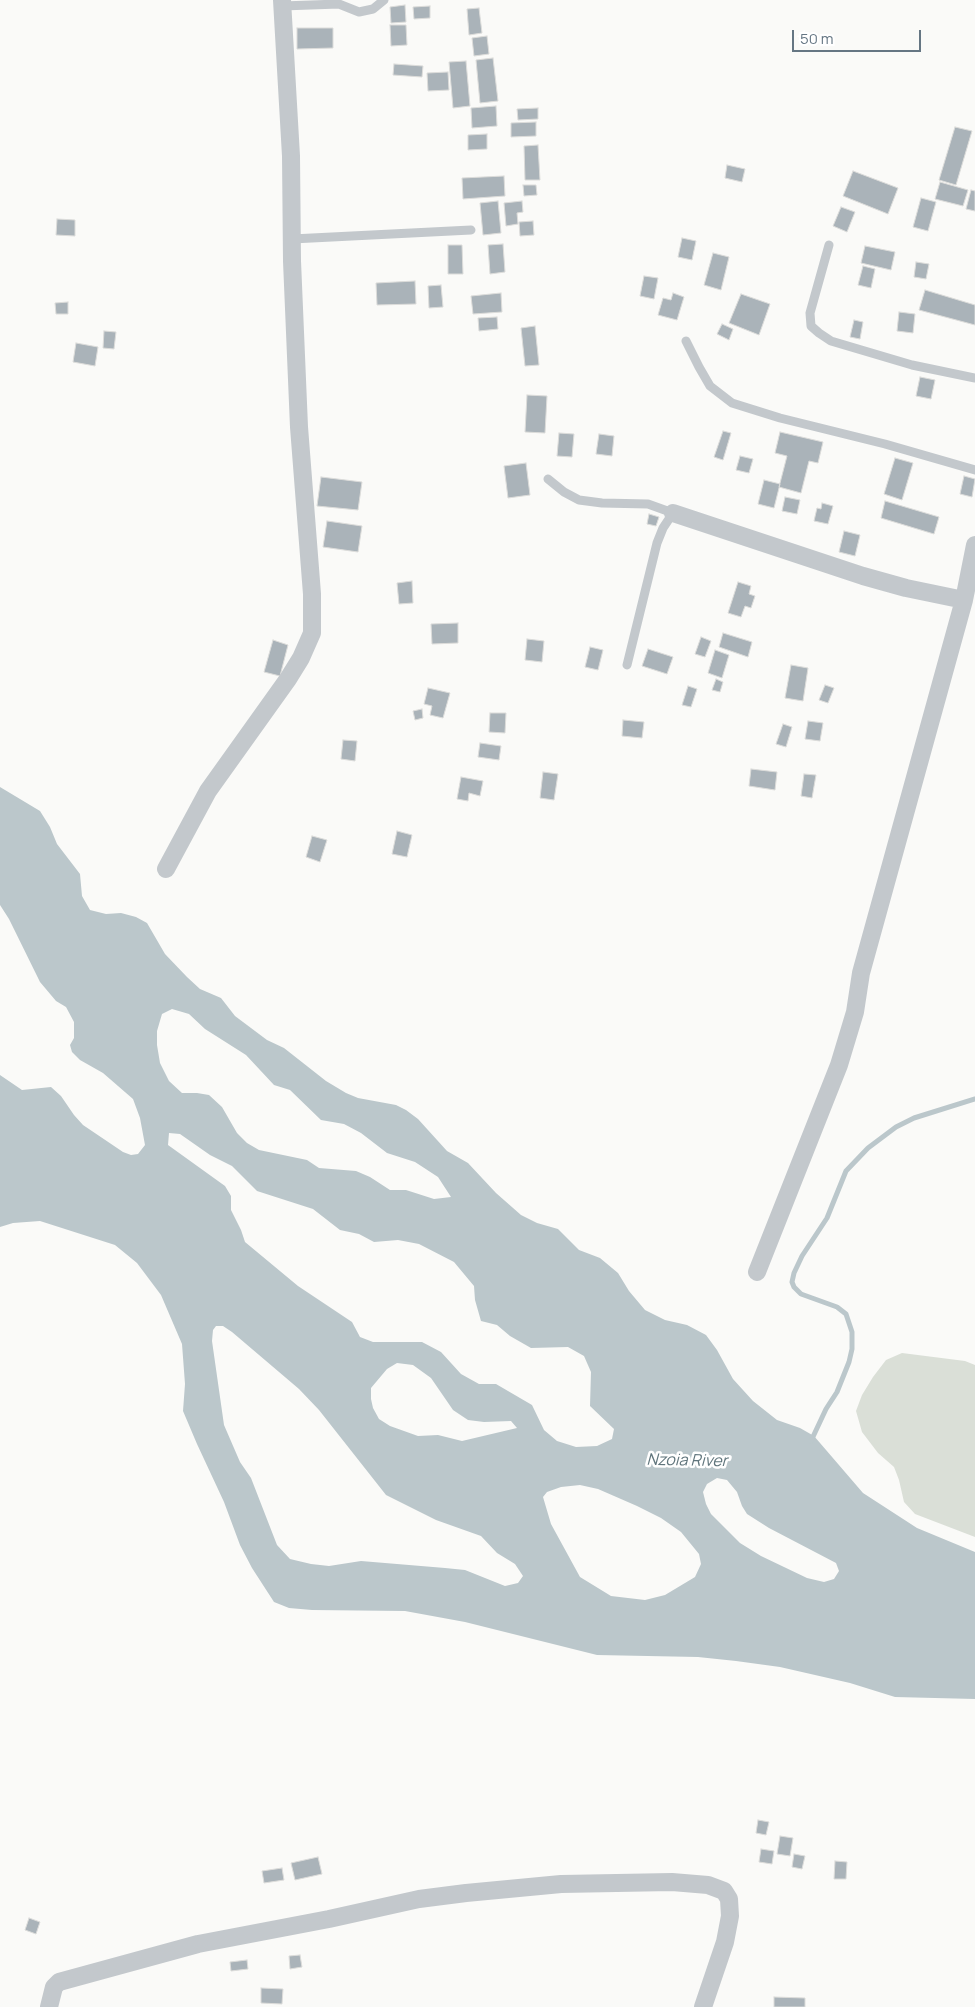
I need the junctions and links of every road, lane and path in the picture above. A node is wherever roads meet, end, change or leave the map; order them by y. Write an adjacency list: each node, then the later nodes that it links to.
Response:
1 (384, 0): 2 (lane)
2 (282, 3): 4 (street)
3 (471, 230): 4 (lane)
4 (292, 239): 14 (street)
5 (829, 245): 7 (lane)
6 (686, 340): 8 (lane)
7 (975, 378)
8 (975, 470)
9 (548, 479): 10 (lane)
10 (673, 513): 12 (street); 13 (lane)
11 (975, 544): 12 (street)
12 (964, 600): 15 (street)
13 (627, 665)
14 (166, 869)
15 (757, 1272)
16 (49, 2007): 17 (street)
17 (704, 2007)

